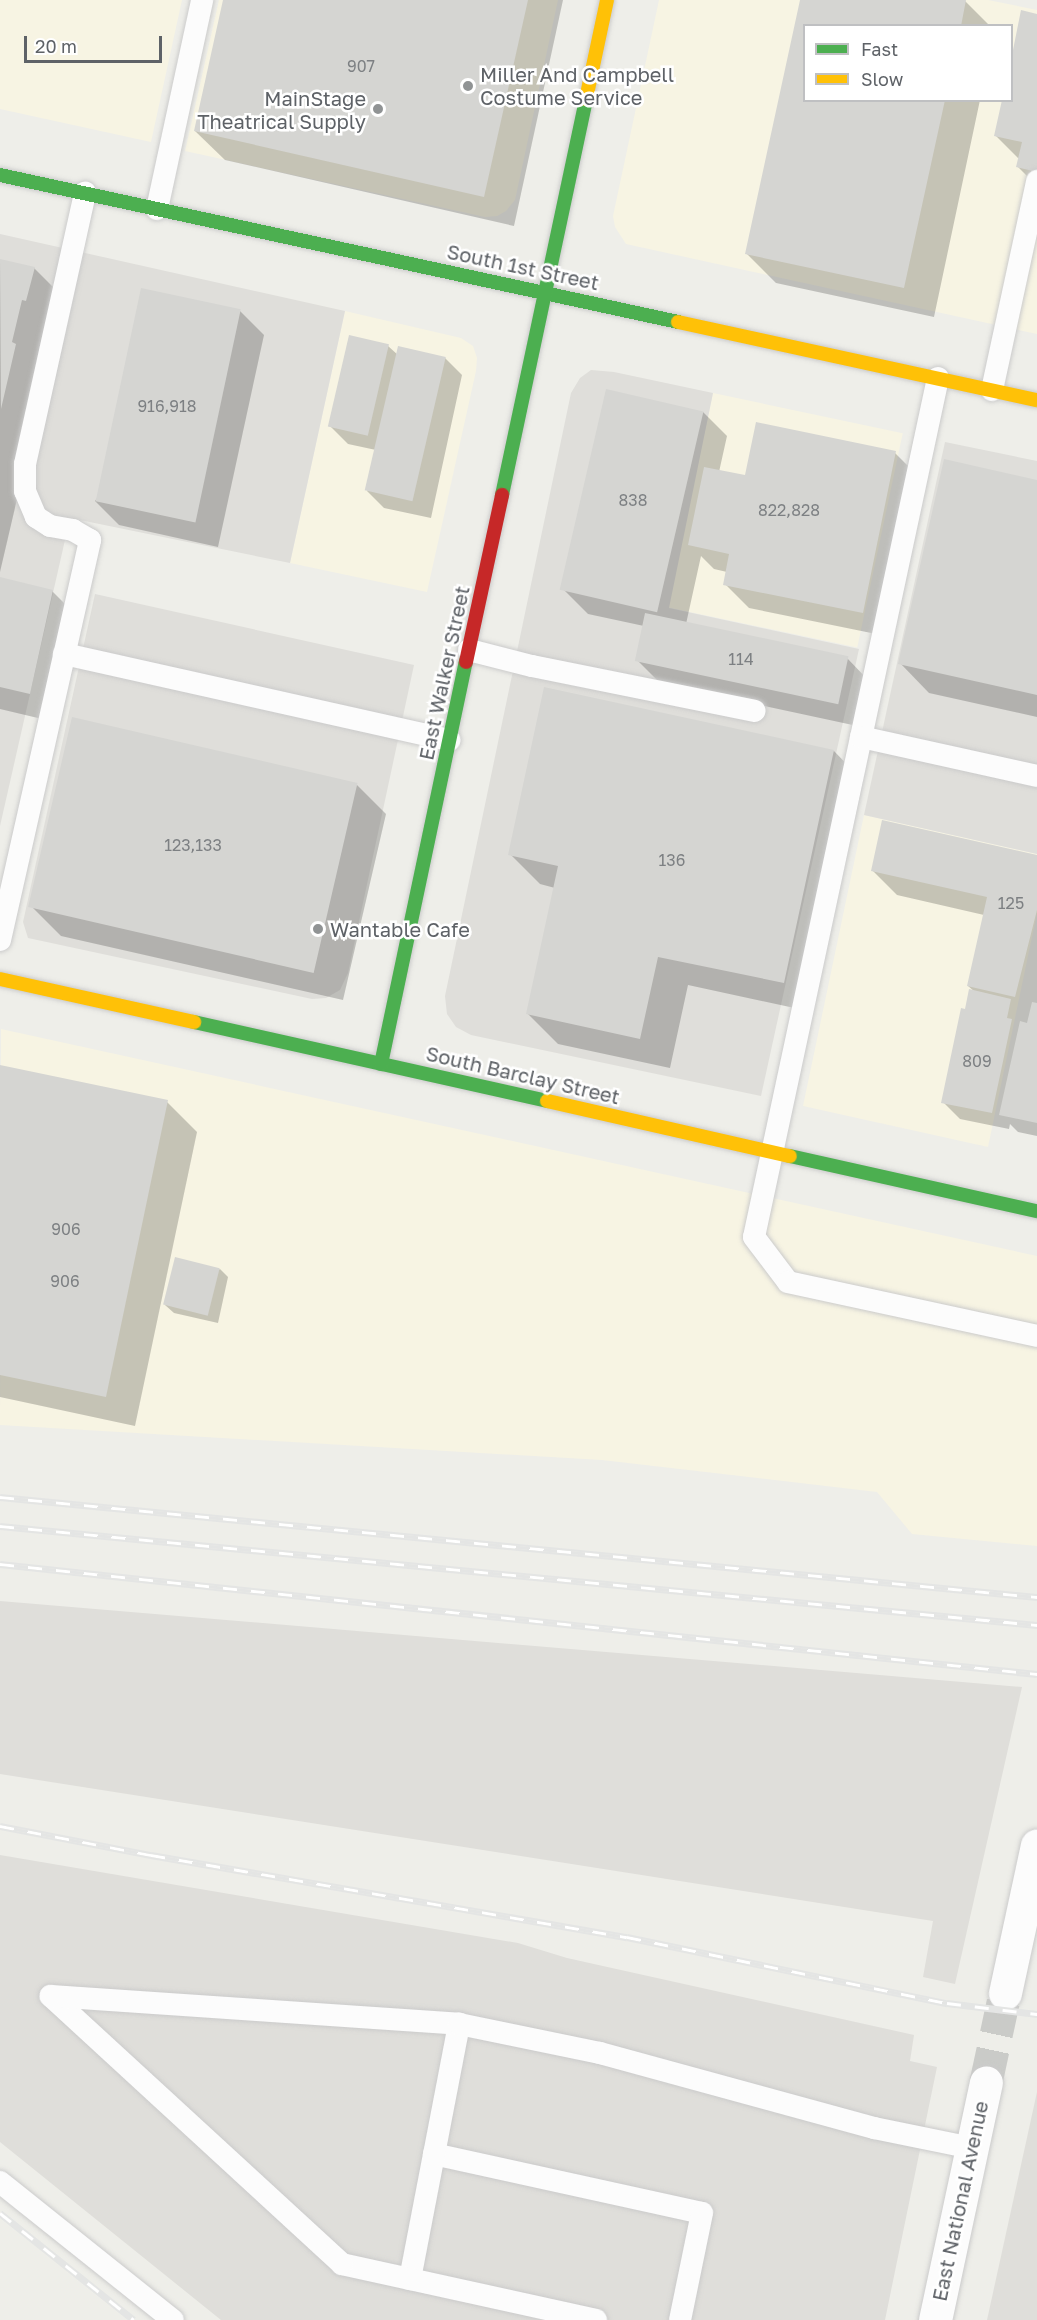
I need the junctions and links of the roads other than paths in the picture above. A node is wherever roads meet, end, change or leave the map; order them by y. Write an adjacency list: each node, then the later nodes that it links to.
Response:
1 (202, 0): 6 (lane)
2 (607, 0): 7 (street, East Walker Street)
3 (0, 175): 5 (street, South 1st Street)
4 (1037, 181): 9 (lane)
5 (85, 193): 6 (street, South 1st Street); 12 (lane)
6 (157, 209): 7 (street, South 1st Street)
7 (545, 291): 8 (street, South 1st Street); 11 (street, East Walker Street)
8 (938, 378): 9 (street, South 1st Street); 14 (lane)
9 (992, 390): 10 (street, South 1st Street)
10 (1037, 400)
11 (469, 650): 13 (lane); 15 (street, East Walker Street)
12 (64, 654): 15 (lane); 17 (lane)
13 (755, 711)
14 (861, 737): 16 (lane); 20 (lane)
15 (450, 740): 19 (street, East Walker Street)
16 (1037, 776)
17 (0, 940)
18 (0, 979): 19 (street, South Barclay Street)
19 (381, 1064): 20 (street, South Barclay Street)
20 (773, 1150): 21 (street, South Barclay Street); 22 (lane)
21 (1037, 1211)
22 (1037, 1336)
23 (1037, 1845): 24 (street)
24 (1005, 1993)
25 (459, 2024): 27 (lane); 28 (lane); 30 (lane)
26 (986, 2082): 27 (street, East National Avenue)
27 (972, 2148): 34 (street, East National Avenue)
28 (434, 2154): 30 (lane); 33 (lane)
29 (0, 2182): 31 (lane)
30 (410, 2279): 32 (lane)
31 (174, 2320)
32 (596, 2320)
33 (680, 2320)
34 (935, 2320)

